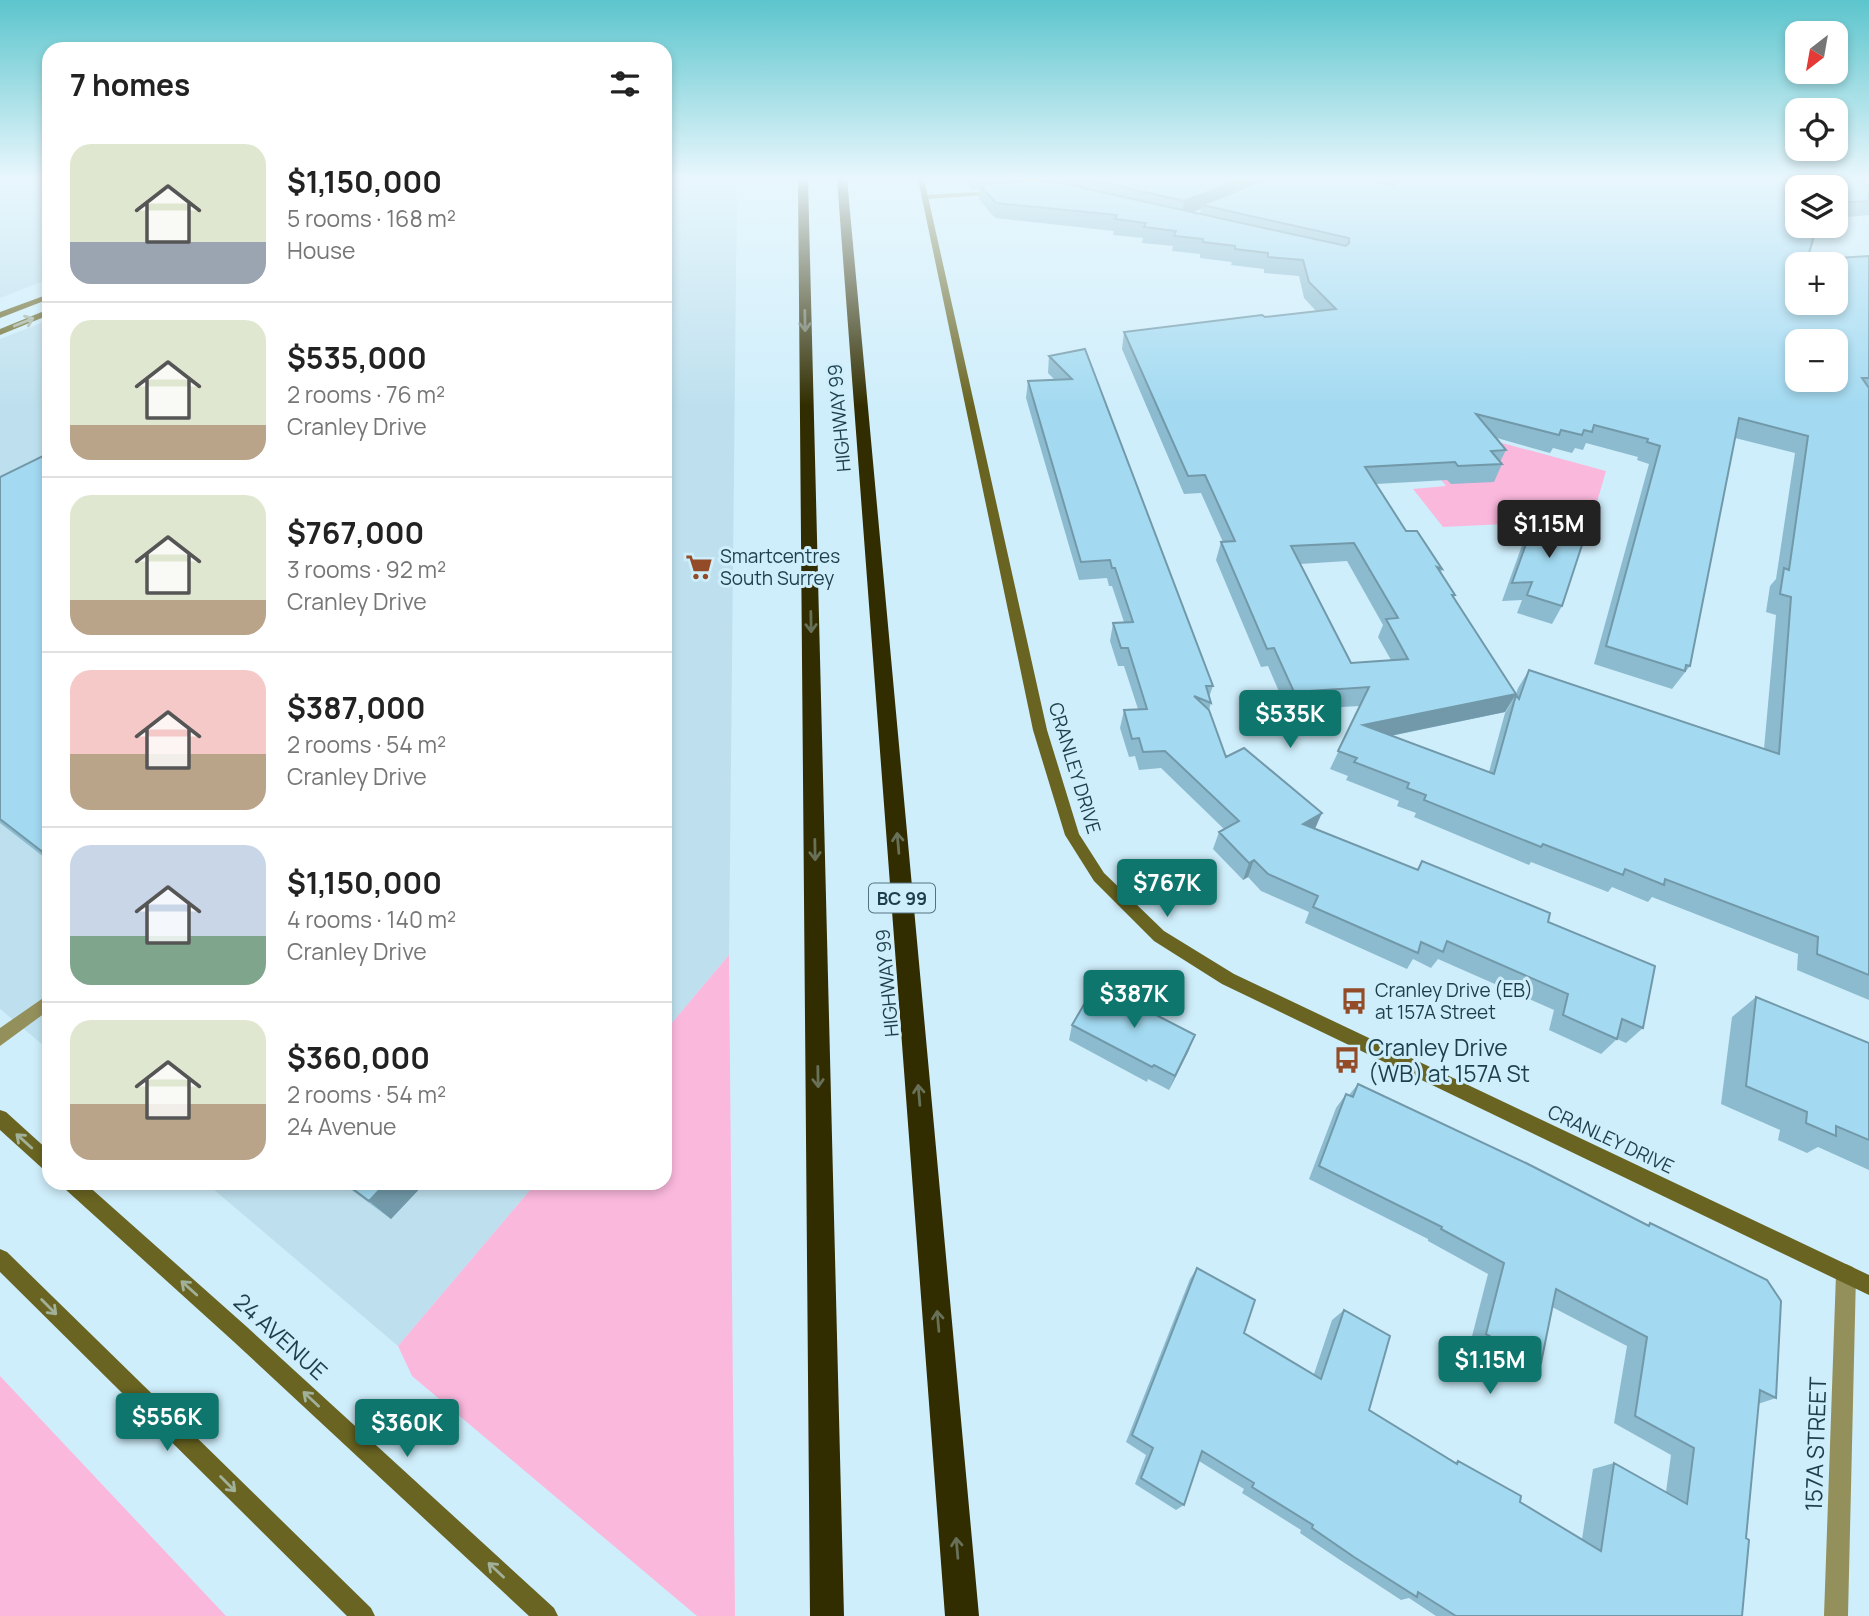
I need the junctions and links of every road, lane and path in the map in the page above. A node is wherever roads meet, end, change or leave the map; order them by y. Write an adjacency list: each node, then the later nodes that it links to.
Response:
1 (804, 254): 18 (highway, HIGHWAY 99, one-way to 18)
2 (848, 254): 19 (highway, HIGHWAY 99 / BC 99, one-way to 2)
3 (937, 254): 14 (street, CRANLEY DRIVE)
4 (42, 299): 5 (street)
5 (0, 315)
6 (42, 315): 7 (street, one-way to 6)
7 (0, 332)
8 (42, 1006): 9 (street)
9 (0, 1038)
10 (0, 1118): 11 (street, one-way to 10)
11 (42, 1157)
12 (79, 1190): 17 (street, 24 AVENUE, one-way to 12)
13 (0, 1259): 16 (street, one-way to 16)
14 (1846, 1274): 15 (street, CRANLEY DRIVE); 20 (street, 157A STREET)
15 (1869, 1285)
16 (363, 1616)
17 (546, 1616)
18 (827, 1616)
19 (962, 1616)
20 (1836, 1616)

